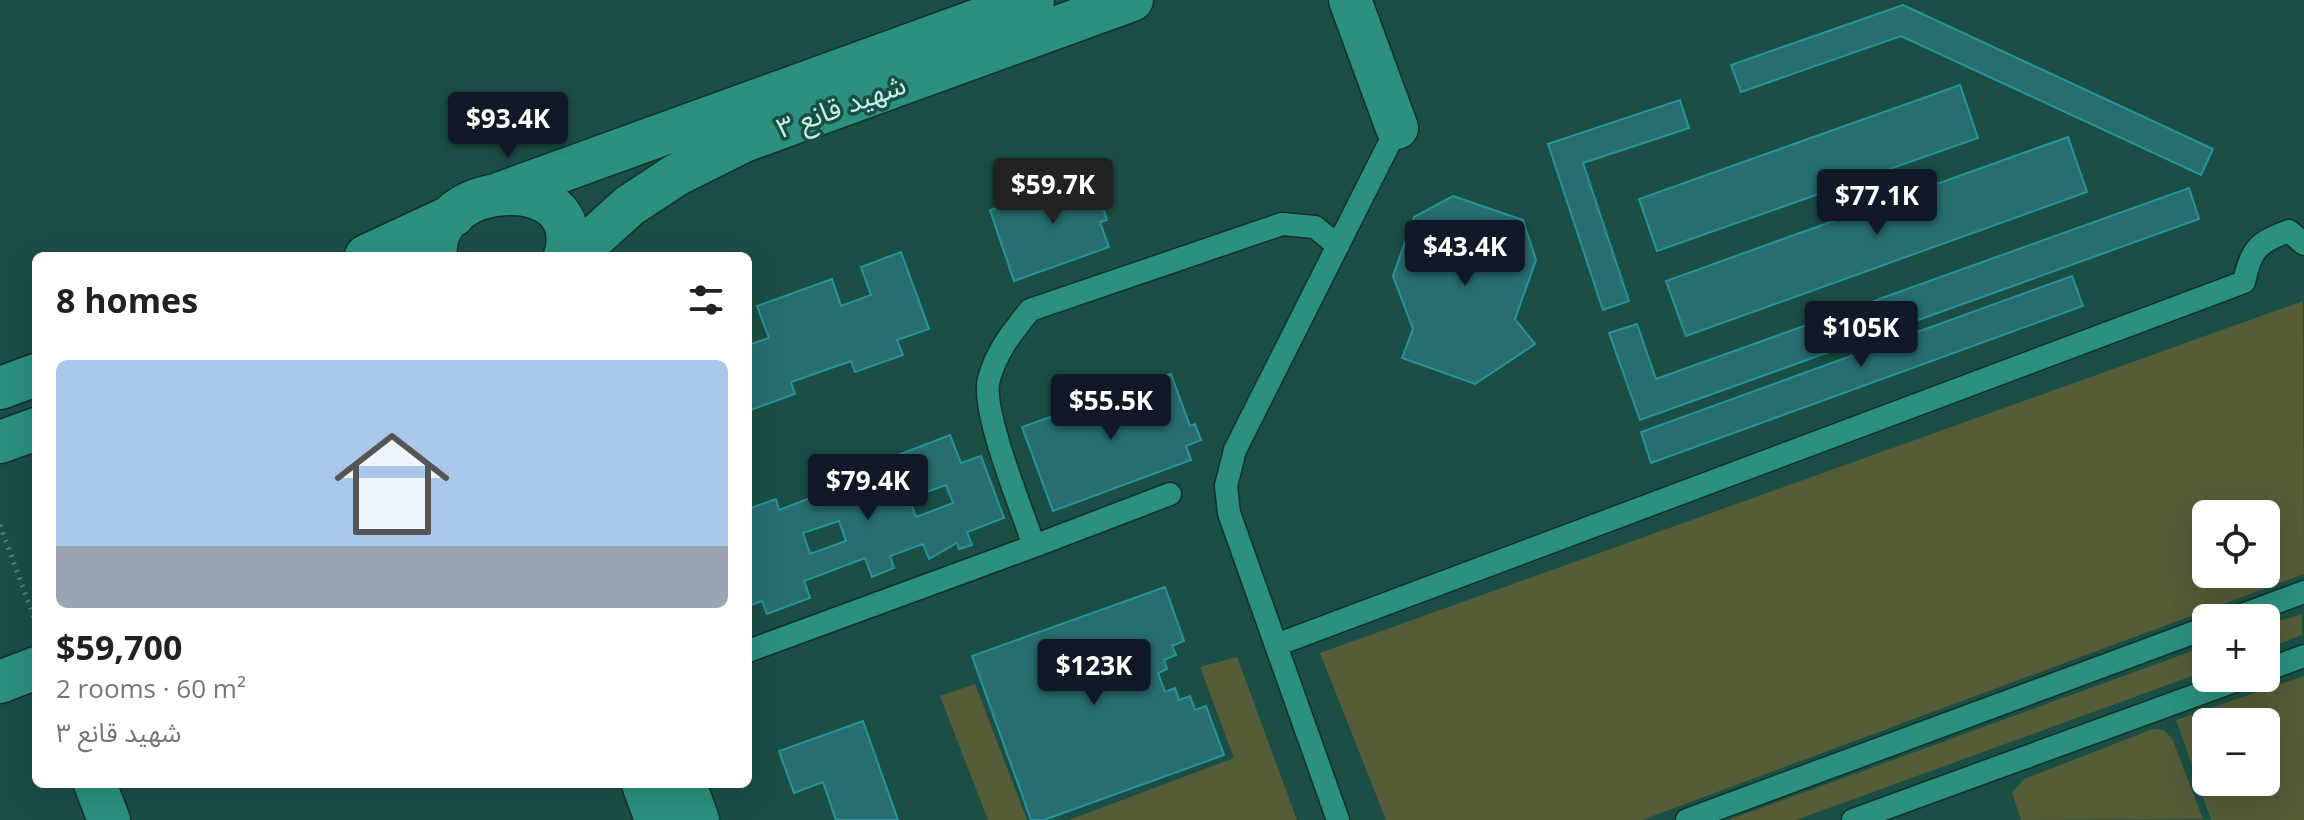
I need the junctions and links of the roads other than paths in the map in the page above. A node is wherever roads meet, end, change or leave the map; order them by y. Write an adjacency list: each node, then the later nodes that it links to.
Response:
1 (1033, 0): 5 (street, شهید قانع ۳)
2 (1132, 0): 12 (street, شهید قانع ۳)
3 (1350, 0): 4 (street)
4 (1397, 128): 8 (lane)
5 (501, 193): 6 (street, شهید قانع ۳); 11 (street)
6 (454, 215): 9 (street, شهید قانع ۳); 10 (street)
7 (2304, 244): 22 (lane)
8 (1338, 246): 18 (lane); 22 (lane)
9 (375, 252)
10 (437, 252)
11 (565, 252)
12 (578, 252)
13 (32, 376): 14 (street)
14 (0, 388)
15 (32, 430): 16 (street)
16 (0, 442)
17 (1170, 494): 18 (lane)
18 (1034, 546): 23 (lane)
19 (2304, 592): 20 (lane)
20 (2272, 604)
21 (2192, 633): 36 (lane)
22 (1276, 645): 35 (lane)
23 (752, 650)
24 (2304, 656): 25 (lane)
25 (2280, 665)
26 (32, 670): 27 (street)
27 (0, 682)
28 (2205, 692): 37 (lane)
29 (97, 788): 32 (street)
30 (644, 788): 33 (street)
31 (686, 788): 34 (street)
32 (109, 820)
33 (655, 820)
34 (698, 820)
35 (1338, 820)
36 (1687, 820)
37 (1853, 820)

